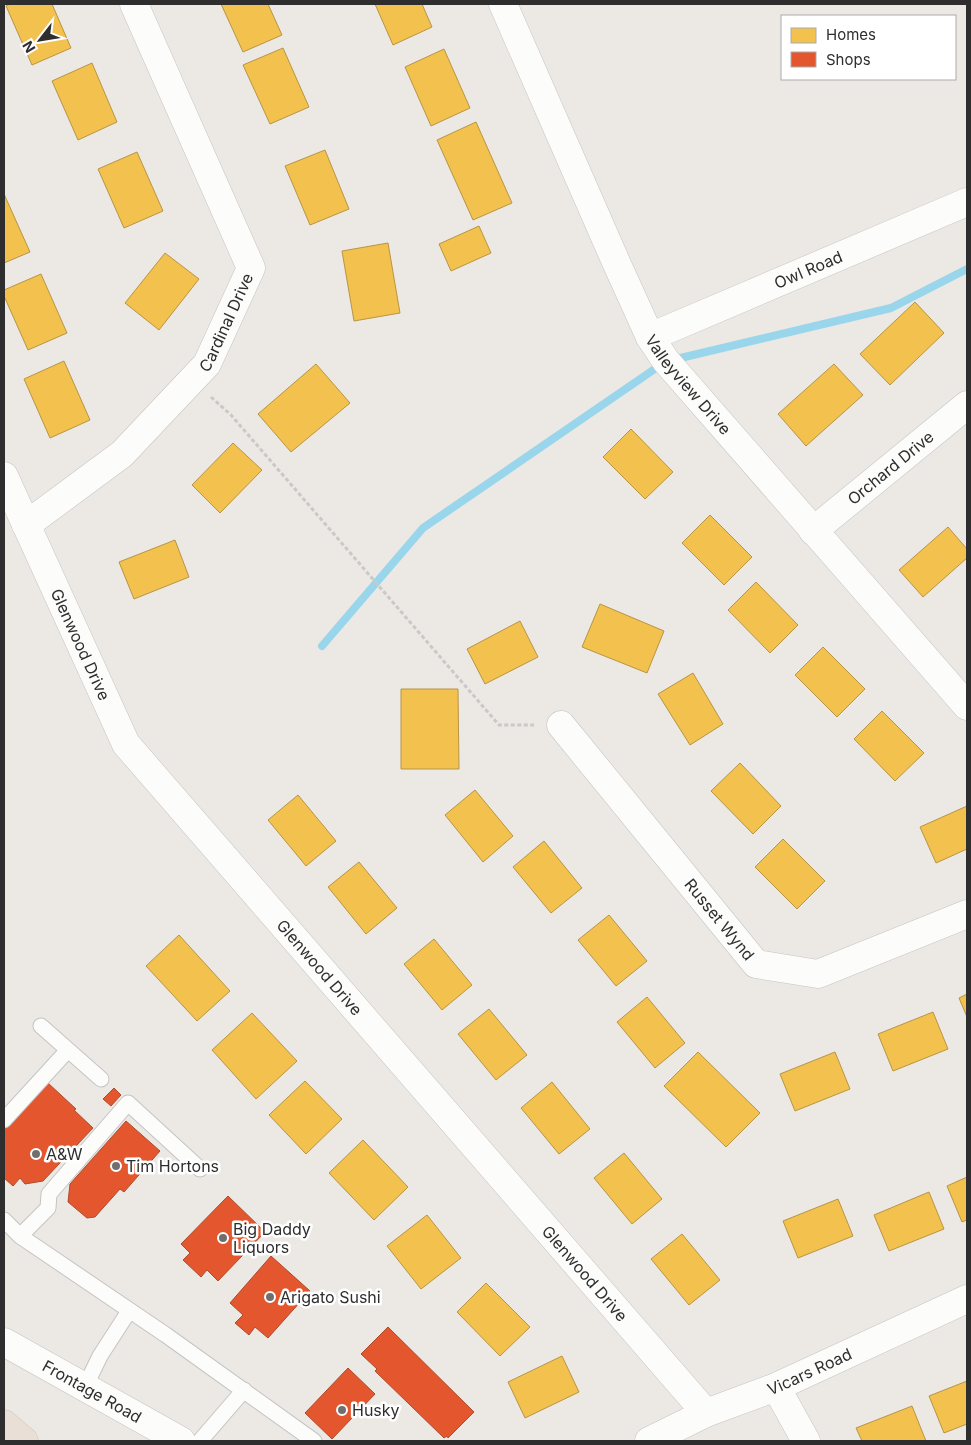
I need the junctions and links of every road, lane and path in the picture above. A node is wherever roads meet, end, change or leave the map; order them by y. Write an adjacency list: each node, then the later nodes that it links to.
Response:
1 (134, 4): 5 (street, Cardinal Drive)
2 (503, 4): 4 (street, Valleyview Drive)
3 (967, 202): 4 (street, Owl Road)
4 (650, 337): 9 (street, Valleyview Drive)
5 (193, 380): 8 (street, Cardinal Drive); 11 (path)
6 (967, 405): 9 (street, Orchard Drive)
7 (4, 476): 8 (street, Glenwood Drive)
8 (26, 525): 26 (street, Glenwood Drive)
9 (813, 531): 10 (street, Valleyview Drive)
10 (967, 706)
11 (561, 725): 12 (street, Russet Wynd)
12 (967, 914)
13 (41, 1026): 14 (lane)
14 (68, 1050): 15 (lane); 16 (lane)
15 (101, 1079)
16 (4, 1120)
17 (200, 1169): 19 (lane)
18 (4, 1220): 19 (lane)
19 (20, 1236): 21 (lane)
20 (967, 1299): 24 (street, Vicars Road)
21 (129, 1311): 23 (lane); 25 (lane)
22 (4, 1342): 23 (street, Frontage Road)
23 (86, 1387): 29 (street, Frontage Road)
24 (776, 1387): 26 (street, Vicars Road); 33 (street)
25 (244, 1390): 30 (lane); 31 (lane)
26 (706, 1413): 32 (street, Vicars Road)
27 (4, 1424): 28 (highway)
28 (24, 1441)
29 (181, 1441)
30 (200, 1441)
31 (314, 1441)
32 (649, 1441)
33 (806, 1441)

